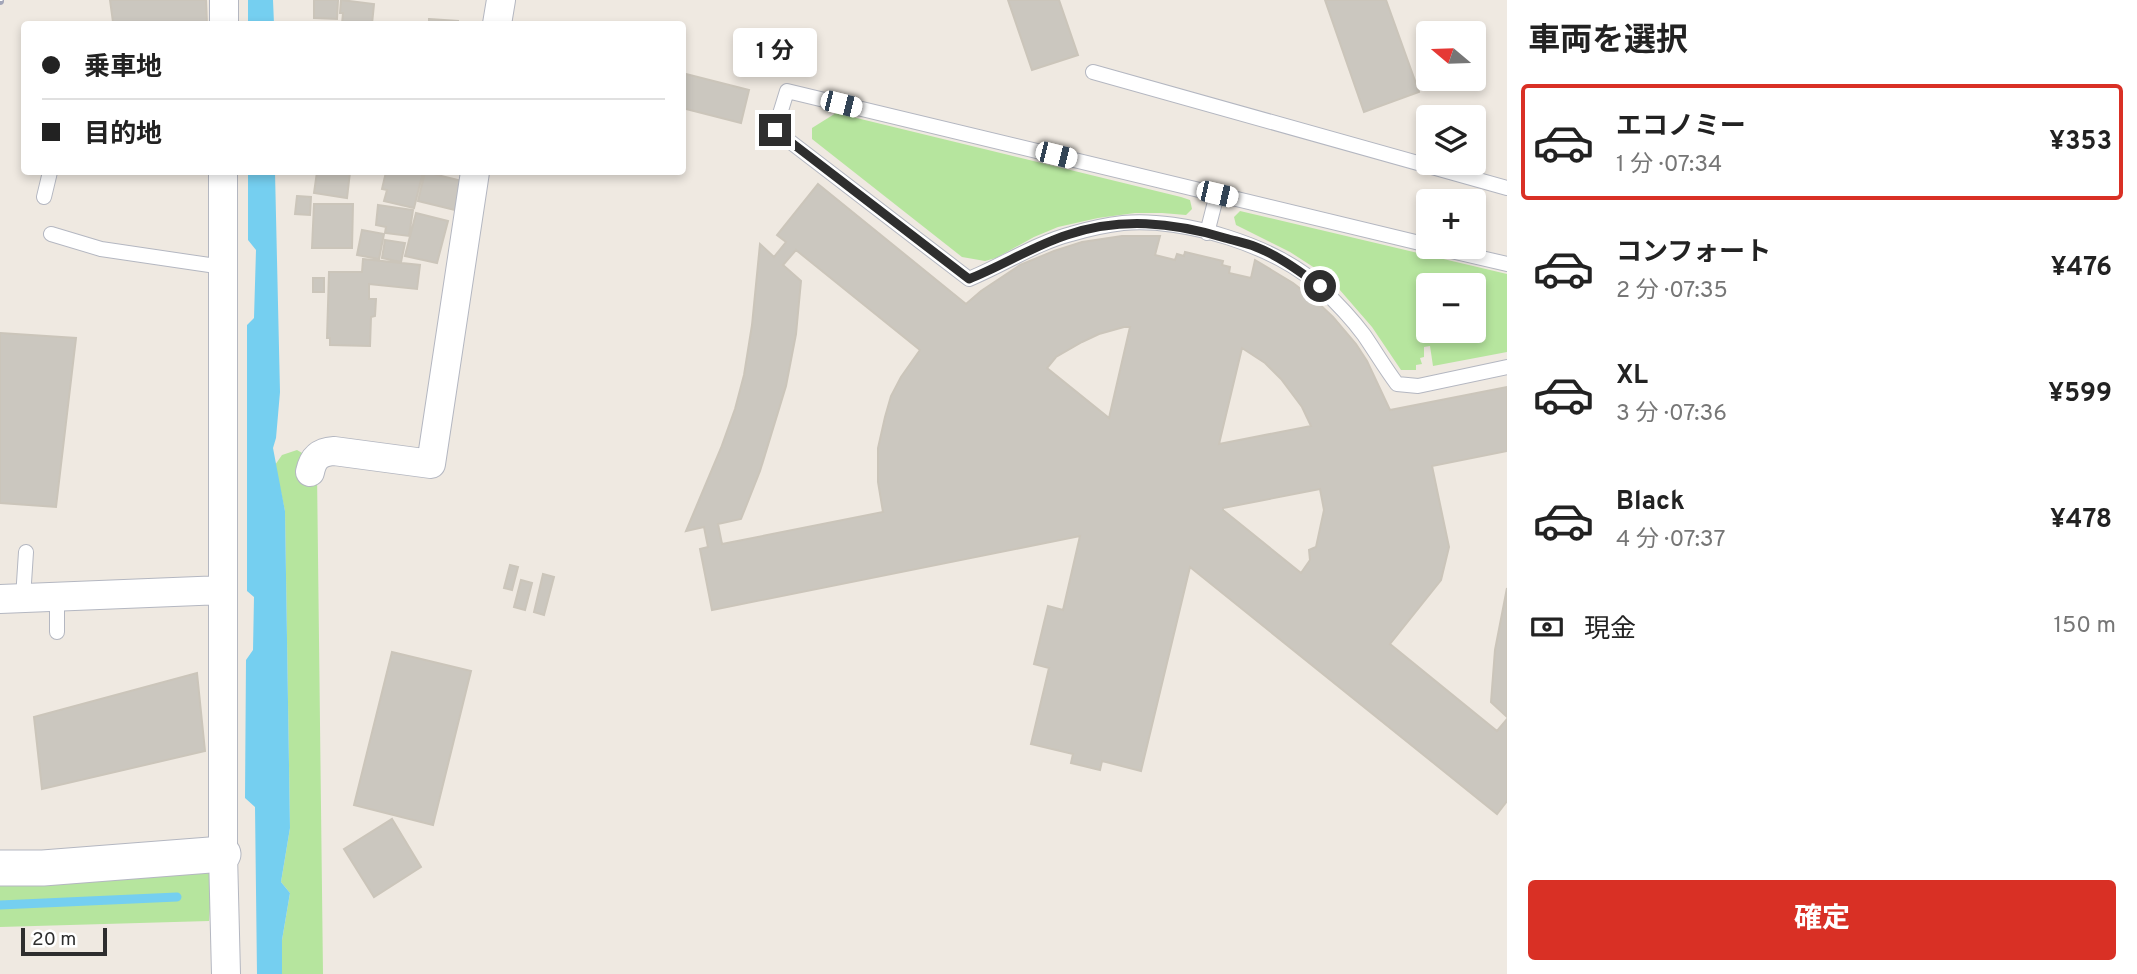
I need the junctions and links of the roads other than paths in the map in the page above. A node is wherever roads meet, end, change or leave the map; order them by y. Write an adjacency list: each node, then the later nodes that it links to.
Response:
1 (224, 0): 3 (street)
2 (501, 0): 4 (street)
3 (224, 21)
4 (498, 21)
5 (1093, 72): 9 (lane)
6 (49, 175): 11 (lane)
7 (223, 175): 17 (street)
8 (475, 175): 19 (street)
9 (1507, 188)
10 (1217, 194): 12 (lane); 12 (lane); 14 (lane)
11 (44, 197)
12 (1207, 233): 18 (lane)
13 (51, 234): 17 (lane)
14 (1416, 242)
15 (1486, 259): 16 (lane)
16 (1507, 264)
17 (223, 267): 21 (street)
18 (1507, 367)
19 (310, 472)
20 (26, 552): 23 (lane)
21 (223, 590): 22 (street); 25 (street)
22 (57, 597): 23 (street); 24 (lane)
23 (12, 598)
24 (57, 632)
25 (223, 854): 26 (street); 27 (street)
26 (0, 868)
27 (226, 974)

